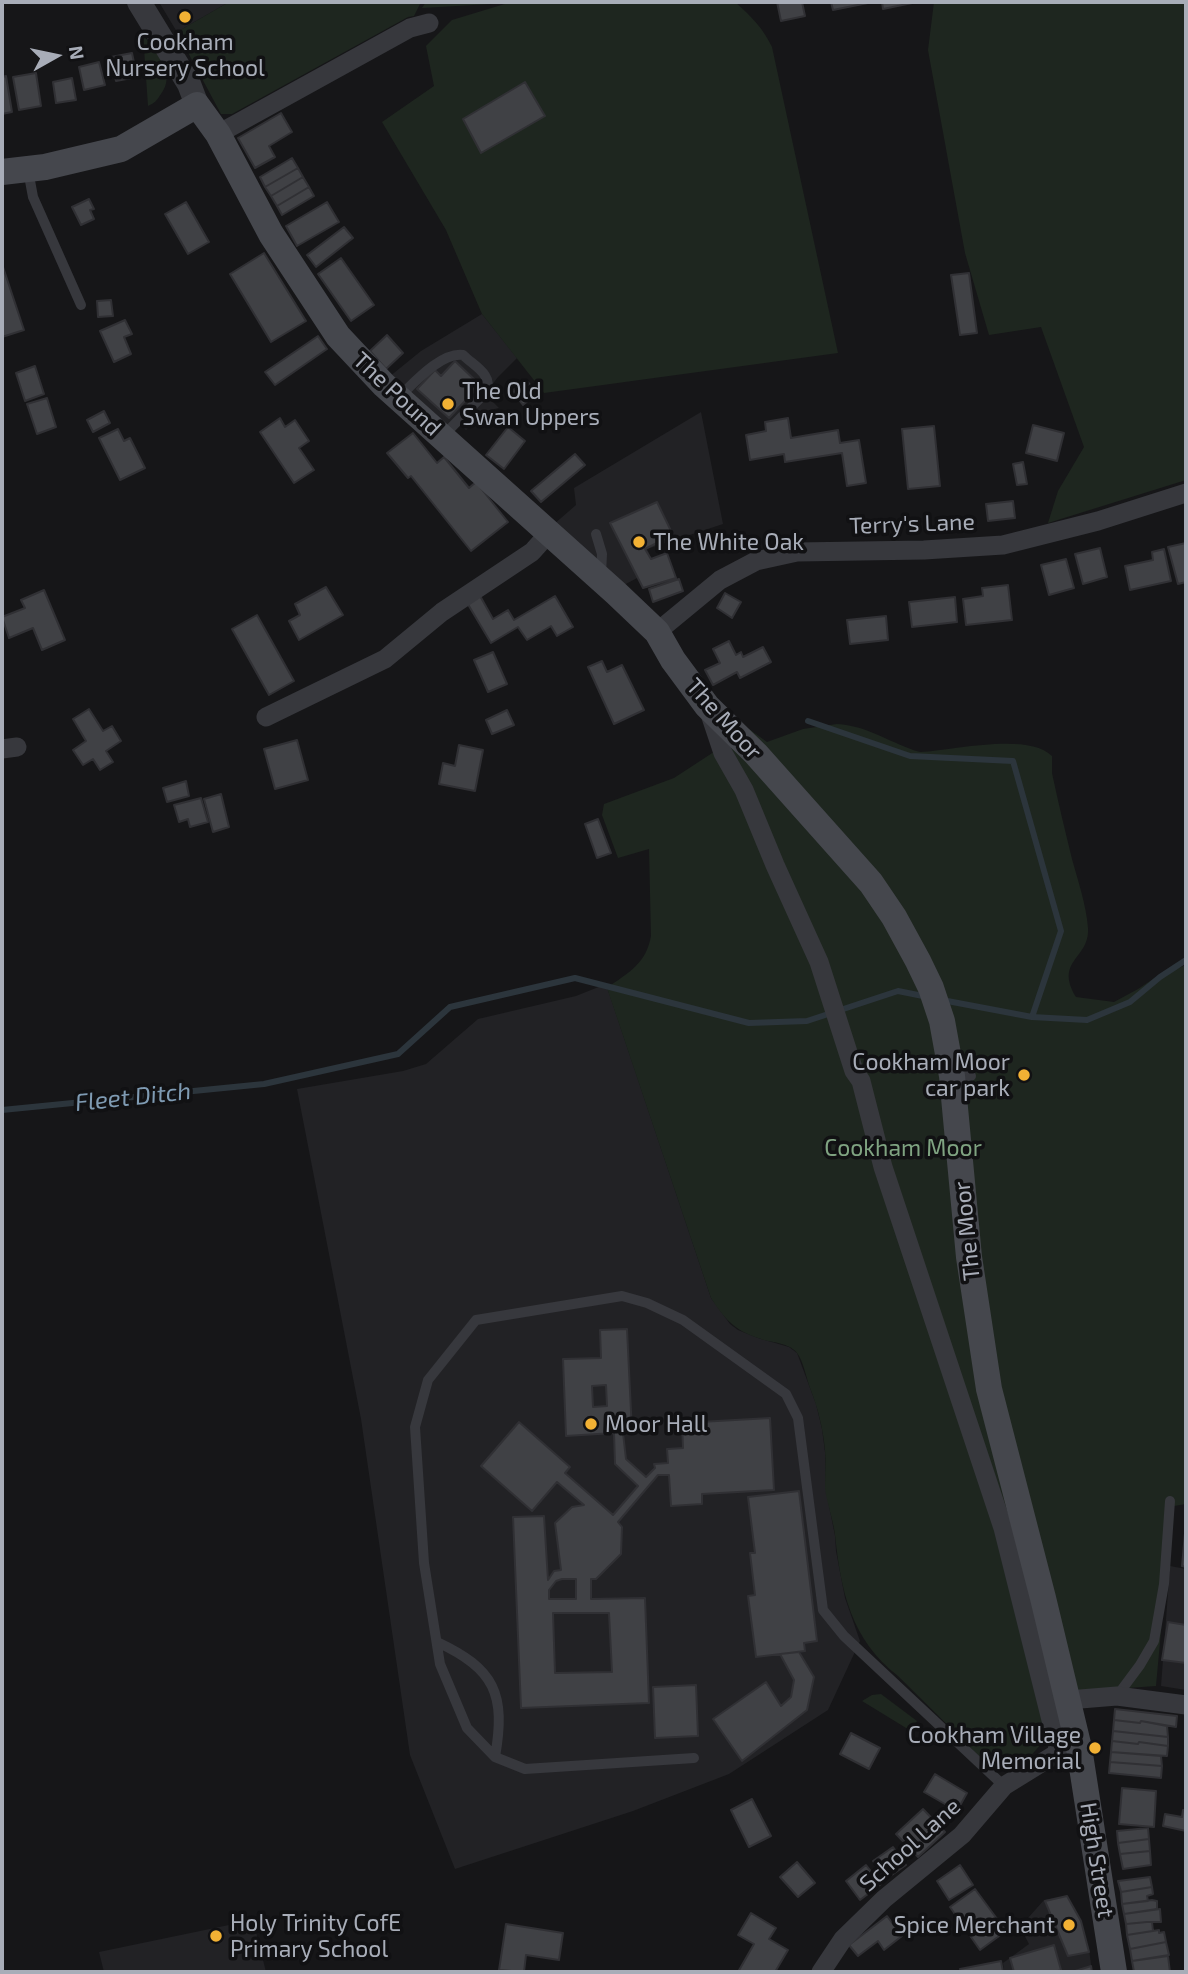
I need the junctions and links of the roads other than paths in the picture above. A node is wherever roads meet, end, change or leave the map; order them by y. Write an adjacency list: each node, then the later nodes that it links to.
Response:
1 (139, 2): 3 (street)
2 (429, 23): 4 (street)
3 (197, 105): 4 (main road, The Pound); 5 (main road)
4 (218, 134): 8 (main road, The Pound)
5 (28, 170): 6 (main road); 7 (lane)
6 (2, 172)
7 (81, 305)
8 (399, 398): 9 (main road, The Pound); 9 (lane)
9 (442, 437): 11 (main road, The Pound)
10 (1186, 493): 14 (street, Terry's Lane)
11 (549, 533): 13 (main road, The Pound); 16 (street)
12 (596, 534): 13 (lane)
13 (600, 579): 14 (main road, The Pound)
14 (657, 632): 15 (main road, The Moor)
15 (707, 706): 20 (main road, The Moor); 22 (street)
16 (266, 717)
17 (1170, 1501): 19 (lane)
18 (437, 1642): 23 (lane); 23 (lane); 25 (lane)
19 (1117, 1696): 20 (street); 21 (street)
20 (1068, 1700): 22 (main road, The Moor)
21 (1186, 1705)
22 (1069, 1750): 25 (street, School Lane); 27 (main road, High Street)
23 (495, 1757): 24 (lane)
24 (694, 1758)
25 (1004, 1786): 26 (street, School Lane)
26 (822, 1972)
27 (1114, 1972)

